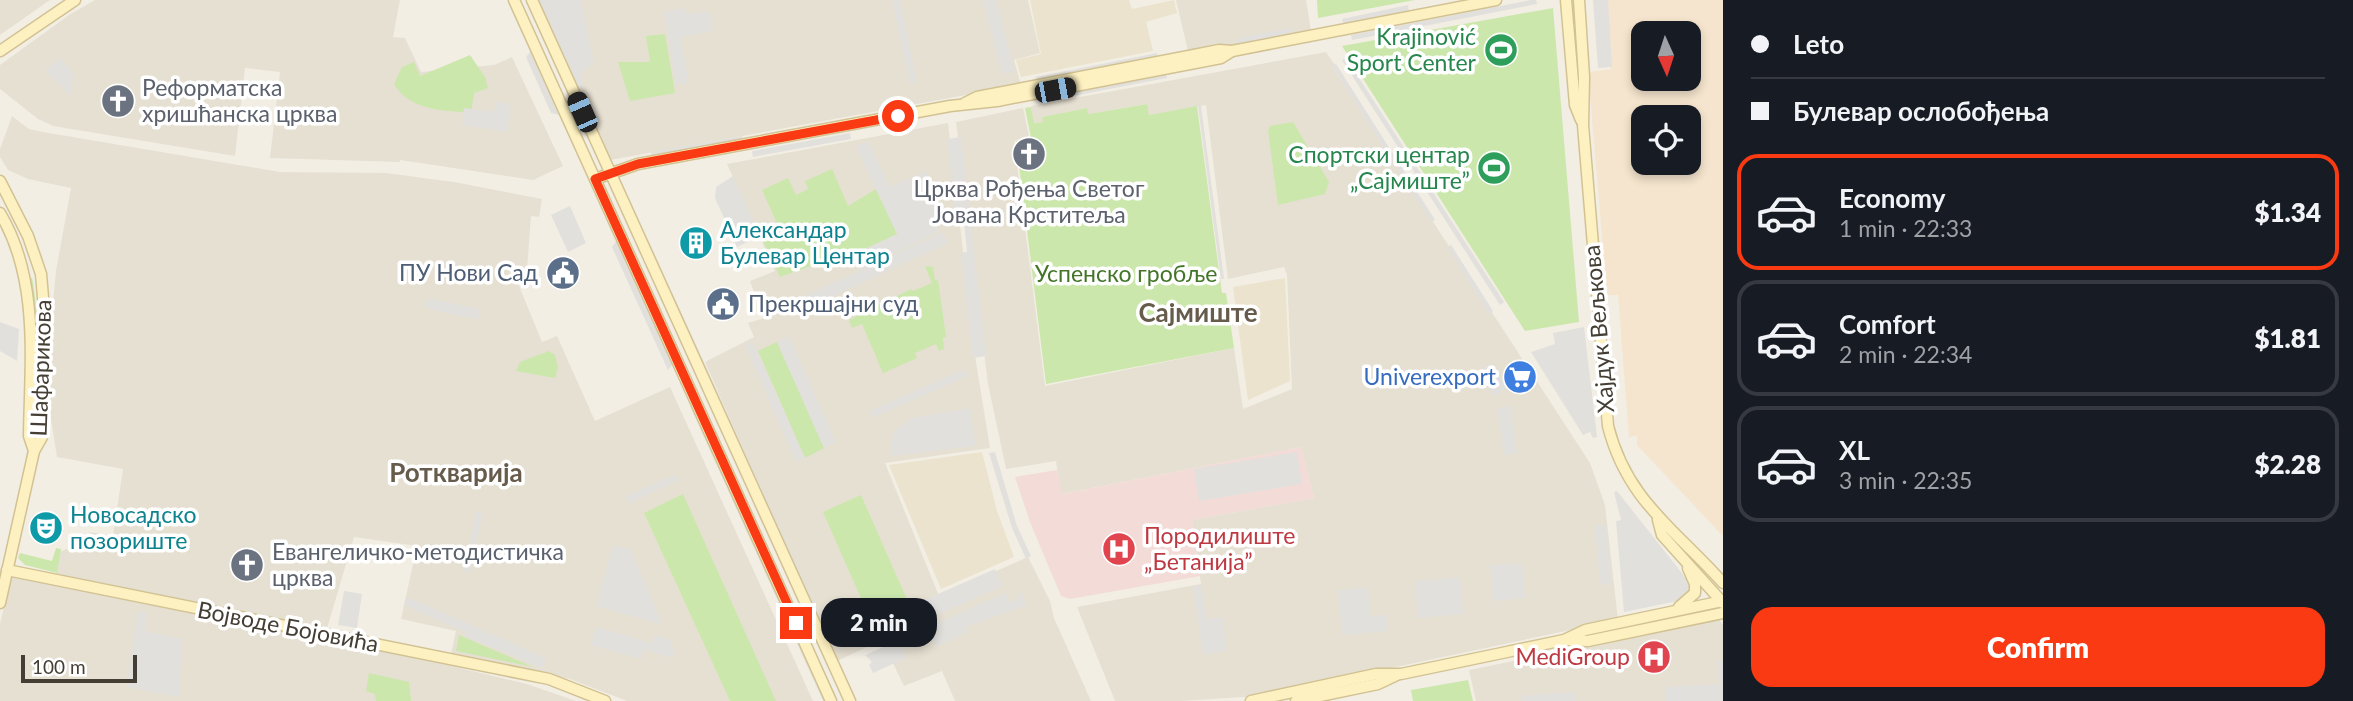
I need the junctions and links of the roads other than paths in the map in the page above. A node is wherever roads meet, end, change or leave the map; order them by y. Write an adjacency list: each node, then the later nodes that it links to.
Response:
1 (75, 0): 7 (street)
2 (514, 0): 10 (street)
3 (532, 0): 9 (street)
4 (1496, 0): 9 (street)
5 (1566, 0): 8 (street, Хајдук Вељкова)
6 (1578, 0): 8 (street, Хајдук Вељкова)
7 (0, 51)
8 (1583, 125): 14 (street, Хајдук Вељкова)
9 (609, 173): 10 (street); 26 (street)
10 (595, 179): 25 (street)
11 (0, 181): 13 (street, Шафарикова)
12 (0, 213): 13 (street, Шафарикова)
13 (34, 451): 16 (street)
14 (1658, 520): 15 (street, Хајдук Вељкова); 17 (street, Хајдук Вељкова)
15 (1683, 558): 18 (street, Хајдук Вељкова); 20 (street)
16 (7, 570): 19 (street); 24 (street, Војводе Бојовића)
17 (1723, 583)
18 (1723, 602): 20 (street)
19 (0, 603)
20 (1671, 612): 22 (street)
21 (1723, 613): 22 (street)
22 (1564, 640): 23 (street)
23 (1401, 674): 27 (street); 28 (street)
24 (605, 701)
25 (831, 701)
26 (850, 701)
27 (1251, 701)
28 (1296, 701)

